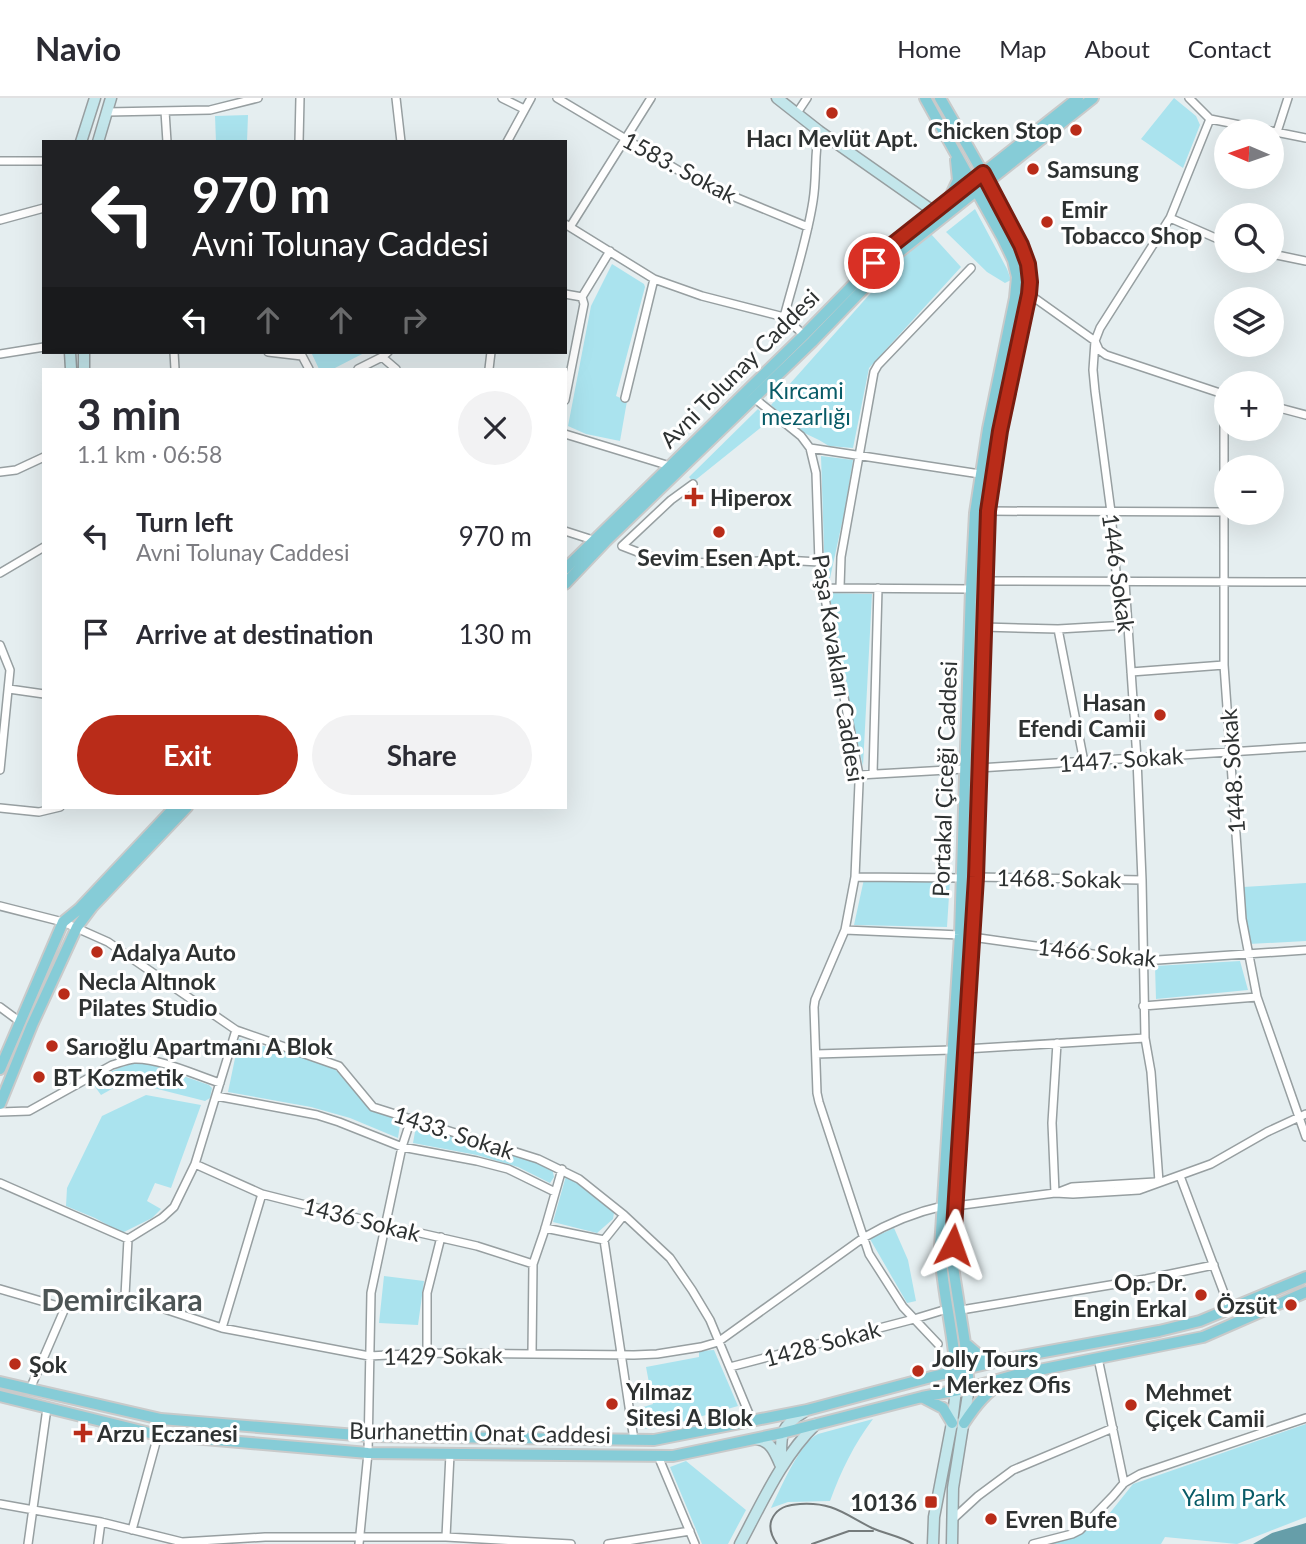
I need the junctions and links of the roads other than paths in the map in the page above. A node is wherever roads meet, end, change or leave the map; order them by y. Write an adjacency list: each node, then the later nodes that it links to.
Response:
1 (95, 98): 30 (street)
2 (111, 98): 22 (street)
3 (224, 98): 19 (street)
4 (258, 98): 19 (street)
5 (300, 98): 33 (street)
6 (396, 98): 34 (street)
7 (502, 98): 20 (street)
8 (531, 98): 20 (street)
9 (557, 98): 36 (street, 1583. Sokak)
10 (651, 98): 36 (street)
11 (777, 98): 23 (street)
12 (807, 98): 23 (street)
13 (925, 98): 39 (main road, Portakal Çiceği Caddesi)
14 (940, 98): 38 (main road, Portakal Çiceği Caddesi)
15 (1078, 98): 37 (main road, Avni Tolunay Caddesi)
16 (1093, 98): 42 (main road, Avni Tolunay Caddesi)
17 (1189, 98): 24 (street)
18 (1289, 98): 25 (street)
19 (223, 108): 21 (street)
20 (524, 109): 35 (street)
21 (165, 111): 22 (street); 32 (street)
22 (107, 112): 31 (street)
23 (797, 113): 27 (street)
24 (1210, 119): 26 (street); 47 (street, 1446 Sokak)
25 (1282, 119)
26 (1214, 120)
27 (819, 131): 46 (street); 50 (street)
28 (1284, 133): 29 (street)
29 (1306, 138)
30 (82, 140)
31 (99, 140)
32 (167, 140)
33 (299, 140)
34 (401, 140)
35 (508, 140)
36 (626, 140): 49 (street); 50 (street, 1583. Sokak)
37 (1020, 143): 38 (main road); 42 (main road, Avni Tolunay Caddesi)
38 (970, 150): 42 (main road, Portakal Çiceği Caddesi)
39 (957, 154): 43 (main road, Portakal Çiceği Caddesi); 44 (main road)
40 (0, 161): 41 (street)
41 (42, 161)
42 (985, 177): 43 (main road, Avni Tolunay Caddesi); 58 (main road, Portakal Çiceği Caddesi)
43 (974, 186): 44 (main road, Avni Tolunay Caddesi); 71 (main road, Avni Tolunay Caddesi); 80 (main road, Portakal Çiceği Caddesi)
44 (948, 200): 46 (main road, Avni Tolunay Caddesi)
45 (42, 209): 48 (street)
46 (933, 211): 61 (main road, Avni Tolunay Caddesi)
47 (1170, 218): 51 (street); 62 (street, 1446 Sokak)
48 (0, 220)
49 (568, 225): 52 (street)
50 (808, 227): 60 (street)
51 (1214, 237)
52 (610, 251): 56 (street); 59 (street)
53 (1284, 256): 54 (street)
54 (1306, 261)
55 (971, 268): 76 (street)
56 (654, 279): 60 (street); 70 (street)
57 (567, 294): 59 (street)
58 (1029, 294): 62 (street); 82 (main road, Portakal Çiceği Caddesi)
59 (582, 297): 68 (street)
60 (784, 317): 61 (street)
61 (804, 335): 78 (main road, Avni Tolunay Caddesi)
62 (1095, 341): 69 (street); 83 (street, 1446 Sokak)
63 (42, 347): 64 (street)
64 (0, 354)
65 (385, 354): 66 (street); 67 (street)
66 (360, 368)
67 (396, 368)
68 (567, 390)
69 (1214, 391)
70 (625, 398)
71 (754, 398): 75 (street); 93 (main road, Avni Tolunay Caddesi)
72 (1284, 409): 73 (street)
73 (1306, 415)
74 (567, 435): 78 (street)
75 (810, 447): 76 (street); 89 (street, Paşa Kavakları Caddesi)
76 (859, 455): 80 (street); 97 (street)
77 (42, 458): 79 (street)
78 (670, 466): 87 (main road, Avni Tolunay Caddesi)
79 (0, 472)
80 (980, 474): 100 (main road, Portakal Çiceği Caddesi)
81 (693, 484): 89 (street)
82 (988, 511): 83 (street); 92 (main road, Portakal Çiceği Caddesi)
83 (1111, 512): 84 (street); 94 (street, 1446 Sokak)
84 (1214, 512)
85 (1224, 525): 95 (street, 1448. Sokak)
86 (567, 532): 87 (street)
87 (593, 540): 90 (main road, Avni Tolunay Caddesi)
88 (42, 548): 91 (street)
89 (819, 562): 98 (street, Paşa Kavakları Caddesi)
90 (567, 567)
91 (0, 573)
92 (984, 581): 94 (street); 102 (main road, Portakal Çiceği Caddesi)
93 (567, 582)
94 (1125, 582): 95 (street); 101 (street, 1446 Sokak)
95 (1223, 582): 96 (street); 105 (street, 1448. Sokak)
96 (1306, 582)
97 (840, 587): 98 (street); 99 (street)
98 (823, 588): 117 (street, Paşa Kavakları Caddesi)
99 (878, 588): 100 (street); 116 (street)
100 (971, 589): 114 (main road, Portakal Çiceği Caddesi)
101 (1128, 625): 103 (street); 106 (street, 1446 Sokak)
102 (983, 627): 103 (street); 113 (main road, Portakal Çiceği Caddesi)
103 (1058, 629): 112 (street)
104 (0, 645): 107 (street)
105 (1224, 665): 106 (street); 110 (street, 1448. Sokak)
106 (1131, 672): 111 (street, 1446 Sokak)
107 (9, 689): 108 (street); 115 (street)
108 (42, 694)
109 (1306, 747): 110 (street, 1447. Sokak)
110 (1231, 752): 111 (street, 1447. Sokak); 133 (street, 1448. Sokak)
111 (1137, 759): 112 (street, 1447. Sokak); 125 (street, 1446 Sokak)
112 (1084, 762): 113 (street, 1447. Sokak)
113 (979, 768): 123 (main road, Portakal Çiceği Caddesi)
114 (965, 769): 116 (street); 124 (main road, Portakal Çiceği Caddesi)
115 (0, 770)
116 (873, 774): 117 (street)
117 (859, 775): 122 (street, Paşa Kavakları Caddesi)
118 (0, 808): 119 (street)
119 (52, 809)
120 (173, 809): 127 (main road)
121 (185, 809): 128 (main road)
122 (855, 877): 124 (street); 129 (street, Paşa Kavakları Caddesi)
123 (976, 877): 125 (street, 1468. Sokak); 131 (main road, Portakal Çiceği Caddesi)
124 (962, 878): 130 (main road, Portakal Çiceği Caddesi)
125 (1142, 880): 134 (street, 1446 Sokak)
126 (0, 906): 127 (street)
127 (63, 922): 128 (street); 138 (main road)
128 (76, 927): 139 (street, 1433. Sokak); 148 (main road)
129 (845, 930): 130 (street); 144 (street, Paşa Kavakları Caddesi)
130 (960, 935): 143 (main road, Portakal Çiceği Caddesi)
131 (972, 937): 134 (street, 1466 Sokak); 142 (main road, Portakal Çiceği Caddesi)
132 (1306, 950): 133 (street, 1466 Sokak)
133 (1248, 954): 134 (street, 1466 Sokak); 135 (street, 1448. Sokak)
134 (1143, 961): 136 (street, 1446 Sokak)
135 (1257, 997): 136 (street); 150 (street, 1448. Sokak)
136 (1143, 1006): 140 (street, 1446 Sokak)
137 (0, 1007): 138 (street)
138 (19, 1021): 145 (main road)
139 (236, 1030): 146 (street); 151 (street, 1433. Sokak)
140 (1145, 1038): 141 (street); 157 (street, 1446 Sokak)
141 (1057, 1043): 142 (street); 160 (street)
142 (965, 1049): 163 (main road, Portakal Çiceği Caddesi)
143 (953, 1050): 144 (street); 162 (main road, Portakal Çiceği Caddesi)
144 (816, 1054): 168 (street, Paşa Kavakları Caddesi)
145 (0, 1069)
146 (220, 1083): 147 (street); 149 (street)
147 (216, 1096): 153 (street); 154 (street)
148 (0, 1104)
149 (0, 1112)
150 (1303, 1115): 152 (street, 1448. Sokak); 156 (street)
151 (411, 1119): 153 (street); 155 (street, 1433. Sokak)
152 (1306, 1137)
153 (402, 1147): 159 (street); 165 (street)
154 (195, 1164): 161 (street, 1436 Sokak); 169 (street)
155 (562, 1169): 159 (street); 164 (street, 1433. Sokak)
156 (1180, 1175): 157 (street); 172 (street)
157 (1159, 1182): 160 (street)
158 (0, 1183): 169 (street)
159 (555, 1192): 166 (street)
160 (1055, 1193): 163 (street)
161 (262, 1194): 165 (street, 1436 Sokak); 182 (street)
162 (943, 1206): 168 (street, 1429 Sokak); 178 (main road, Portakal Çiceği Caddesi)
163 (955, 1206): 180 (main road, Portakal Çiceği Caddesi)
164 (624, 1214): 170 (street); 183 (street, 1433. Sokak)
165 (385, 1225): 167 (street, 1436 Sokak); 190 (street)
166 (545, 1227): 170 (street); 171 (street)
167 (441, 1237): 171 (street, 1436 Sokak); 187 (street)
168 (863, 1238): 181 (street, Paşa Kavakları Caddesi); 183 (street, 1429 Sokak)
169 (128, 1239): 176 (street)
170 (604, 1240): 189 (street)
171 (533, 1264): 188 (street)
172 (1213, 1265): 179 (street); 180 (street)
173 (1306, 1277): 179 (main road, Burhanettin Onat Caddesi)
174 (0, 1289): 177 (street, 1429 Sokak)
175 (1306, 1292): 191 (main road, Burhanettin Onat Caddesi)
176 (125, 1296): 177 (street, 1429 Sokak); 182 (street, 1429 Sokak)
177 (65, 1308): 199 (street)
178 (947, 1309): 181 (street, 1428 Sokak); 186 (main road, Portakal Çiceği Caddesi)
179 (1230, 1309): 192 (main road, Burhanettin Onat Caddesi)
180 (961, 1310): 184 (main road, Portakal Çiceği Caddesi)
181 (914, 1319): 185 (street, Paşa Kavakları Caddesi); 193 (street, 1428 Sokak)
182 (222, 1328): 190 (street, 1429 Sokak)
183 (718, 1342): 189 (street, 1429 Sokak); 193 (street, 1433. Sokak)
184 (965, 1343): 192 (main road); 194 (main road, Portakal Çiceği Caddesi)
185 (938, 1344)
186 (953, 1347): 194 (main road, Portakal Çiceği Caddesi); 196 (main road)
187 (427, 1353): 188 (street, 1429 Sokak); 190 (street, 1429 Sokak)
188 (532, 1354): 189 (street, 1429 Sokak)
189 (622, 1355): 215 (street)
190 (369, 1356): 213 (street)
191 (1098, 1358): 195 (main road, Burhanettin Onat Caddesi); 210 (street)
192 (988, 1363): 194 (main road, Burhanettin Onat Caddesi)
193 (730, 1367): 206 (street, 1433. Sokak)
194 (959, 1370): 196 (main road, Burhanettin Onat Caddesi); 198 (main road, Portakal Çiceği Caddesi); 200 (main road, Portakal Çiceği Caddesi)
195 (1019, 1374): 198 (main road, Burhanettin Onat Caddesi); 208 (main road)
196 (935, 1376): 204 (main road, Burhanettin Onat Caddesi)
197 (0, 1382): 199 (main road, Burhanettin Onat Caddesi)
198 (969, 1388): 200 (main road, Burhanettin Onat Caddesi); 208 (street)
199 (30, 1389): 213 (main road, Burhanettin Onat Caddesi)
200 (956, 1390): 202 (main road, Burhanettin Onat Caddesi); 207 (street)
201 (0, 1396): 203 (main road, Burhanettin Onat Caddesi)
202 (922, 1397): 207 (main road); 209 (main road, Burhanettin Onat Caddesi)
203 (47, 1408): 212 (main road, Burhanettin Onat Caddesi); 222 (street)
204 (807, 1410): 206 (main road, Burhanettin Onat Caddesi); 211 (street)
205 (1306, 1418): 220 (street)
206 (752, 1421): 215 (main road, Burhanettin Onat Caddesi)
207 (952, 1423): 238 (street)
208 (964, 1423): 223 (street)
209 (816, 1424): 211 (main road, Burhanettin Onat Caddesi); 219 (street)
210 (1112, 1428): 220 (street); 223 (street)
211 (782, 1433): 214 (main road, Burhanettin Onat Caddesi); 219 (street)
212 (158, 1435): 216 (main road, Burhanettin Onat Caddesi); 225 (street)
213 (368, 1436): 215 (main road, Burhanettin Onat Caddesi); 216 (street)
214 (752, 1438): 218 (main road, Burhanettin Onat Caddesi); 219 (street)
215 (634, 1440)
216 (368, 1454): 217 (main road, Burhanettin Onat Caddesi); 229 (street)
217 (450, 1454): 218 (main road, Burhanettin Onat Caddesi); 227 (street)
218 (658, 1456): 226 (street)
219 (781, 1468): 237 (street)
220 (1124, 1483): 240 (street)
221 (0, 1504): 222 (street)
222 (33, 1511): 224 (street); 232 (street)
223 (952, 1521): 239 (street)
224 (101, 1522): 225 (street); 233 (street)
225 (132, 1530): 231 (street)
226 (690, 1531): 235 (street); 236 (street)
227 (446, 1536): 229 (street); 230 (street)
228 (264, 1541): 229 (street); 231 (street)
229 (360, 1541)
230 (498, 1542): 234 (street)
231 (182, 1543)
232 (28, 1544)
233 (98, 1544)
234 (571, 1544)
235 (608, 1544)
236 (695, 1544)
237 (740, 1544)
238 (936, 1544): 239 (street)
239 (949, 1544)
240 (1033, 1544)

